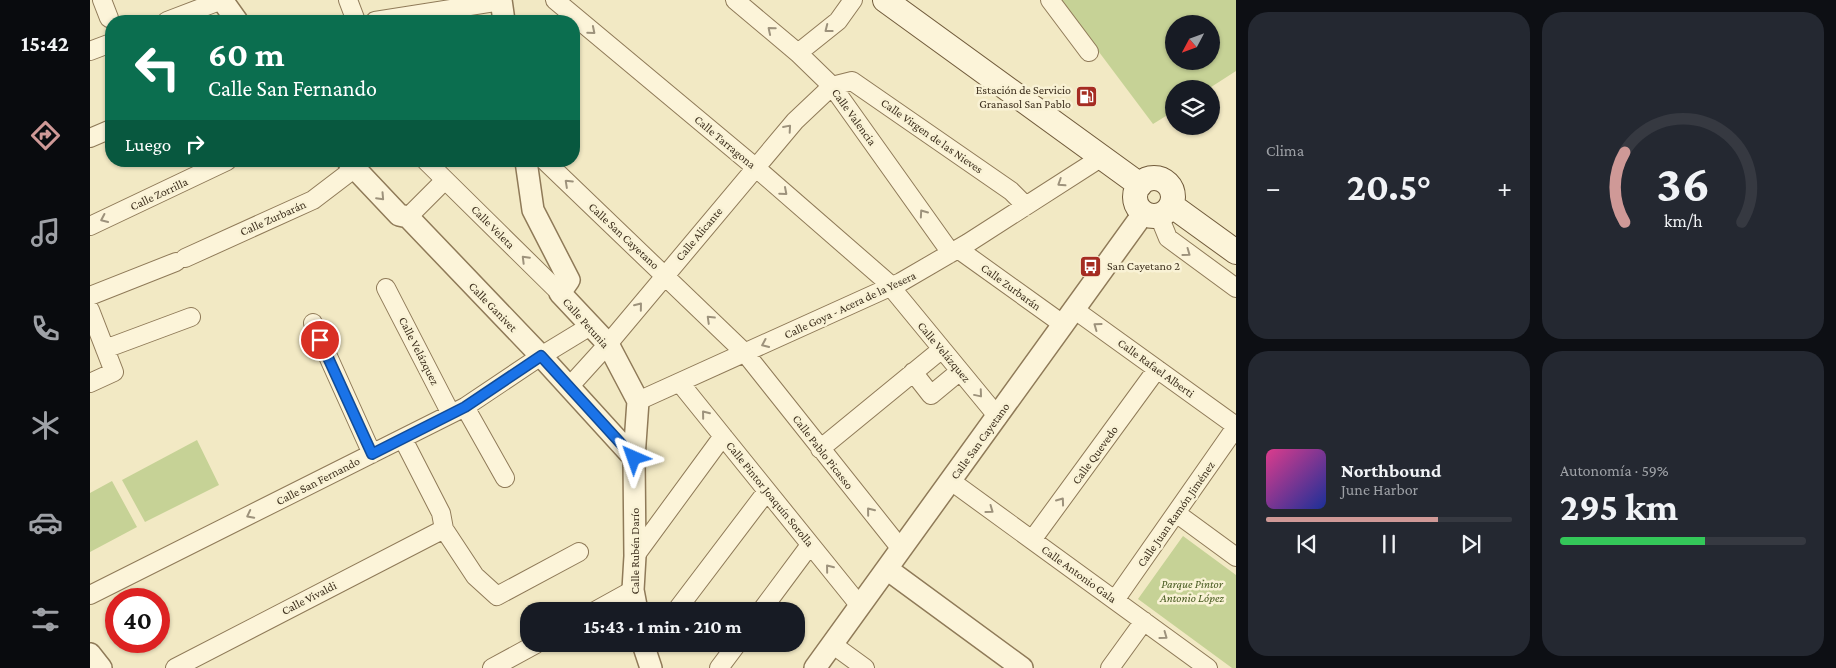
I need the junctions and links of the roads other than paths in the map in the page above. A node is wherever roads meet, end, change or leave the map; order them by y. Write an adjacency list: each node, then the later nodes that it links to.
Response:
1 (102, 0): 10 (street)
2 (222, 0): 11 (street); 12 (street)
3 (348, 0): 13 (street)
4 (555, 0): 15 (street, Calle Tarragona, one-way to 15)
5 (735, 0): 19 (street, Calle Valencia, one-way to 5)
6 (853, 0): 19 (street, one-way to 19)
7 (885, 0): 24 (main road)
8 (1050, 0): 20 (street)
9 (502, 8): 14 (street)
10 (108, 15)
11 (183, 15)
12 (233, 15)
13 (354, 15)
14 (434, 15)
15 (573, 15)
16 (580, 21): 31 (street, Calle Tarragona, one-way to 31)
17 (105, 45): 18 (street)
18 (90, 51)
19 (798, 52): 21 (street, Calle Valencia)
20 (1089, 52)
21 (832, 86): 31 (street, Calle Alicante, one-way to 21); 34 (street, Calle Virgen de las Nieves); 38 (street, Calle Valencia, one-way to 21)
22 (105, 132): 23 (street)
23 (90, 138)
24 (1102, 156): 33 (main road); 34 (street, Calle Goya - Acera de la Yesera, one-way to 34)
25 (214, 167): 37 (street, Calle Zorrilla, one-way to 37)
26 (349, 167): 45 (street, Calle Zurbarán)
27 (353, 167): 36 (street, Calle Ganivet, one-way to 36)
28 (432, 167): 32 (street, Calle Veleta)
29 (527, 167): 44 (street, Calle Petunia)
30 (551, 167): 40 (street, Calle San Cayetano, one-way to 30)
31 (755, 167): 40 (street, Calle Alicante); 42 (street, Calle Tarragona, one-way to 42)
32 (445, 180): 36 (street); 44 (street, Calle Veleta, one-way to 32)
33 (1140, 185): 35 (main road); 35 (main road)
34 (1026, 206): 38 (street, Calle Goya - Acera de la Yesera)
35 (1157, 211): 39 (main road); 43 (street, one-way to 43); 48 (street, Calle San Cayetano)
36 (408, 217): 55 (street, Calle Ganivet)
37 (90, 226)
38 (955, 251): 42 (street, Calle Goya - Acera de la Yesera); 48 (street, Calle Zurbarán)
39 (1236, 252)
40 (665, 275): 51 (street, Calle Alicante, one-way to 40); 54 (street, Calle San Cayetano, one-way to 40)
41 (386, 288): 63 (street, Calle Velázquez)
42 (891, 288): 53 (street, Calle Velázquez); 54 (street, Calle Goya - Acera de la Yesera, one-way to 54)
43 (1236, 288)
44 (560, 293): 50 (street, Calle Petunia)
45 (90, 296)
46 (90, 310): 52 (street)
47 (191, 317): 52 (street)
48 (1069, 318): 56 (street, Calle Rafael Alberti, one-way to 48); 64 (street, Calle San Cayetano)
49 (313, 323): 69 (street)
50 (592, 325): 51 (street, Calle Petunia); 55 (street, Calle San Fernando)
51 (608, 344): 61 (street, Calle Alicante); 62 (street, Calle Petunia)
52 (105, 349): 59 (street)
53 (942, 349): 57 (street, Calle Velázquez); 58 (street)
54 (745, 353): 60 (street, Calle Goya - Acera de la Yesera); 68 (street, Calle Pablo Picasso)
55 (541, 356): 61 (street, Calle Ganivet); 63 (street, Calle San Fernando)
56 (1157, 369): 65 (street, Calle Rafael Alberti); 76 (street, Calle Quevedo, one-way to 56)
57 (960, 371): 58 (street); 64 (street, Calle Velázquez, one-way to 64)
58 (913, 372): 68 (street)
59 (90, 383)
60 (680, 383): 62 (street, Calle Goya - Acera de la Yesera); 66 (street, Calle Pintor Joaquín Sorolla, one-way to 60)
61 (569, 387): 70 (street, Calle Ganivet)
62 (638, 401): 70 (street, Calle Rubén Darío)
63 (458, 410): 67 (street, Calle San Fernando); 71 (street, Calle Velázquez)
64 (998, 416): 72 (street, Calle San Cayetano)
65 (1236, 427): 74 (street, Calle Juan Ramón Jiménez)
66 (723, 436): 73 (street, Calle Pintor Joaquín Sorolla); 80 (street)
67 (403, 439): 69 (street, Calle San Fernando); 75 (street)
68 (820, 449): 78 (street, Calle Pablo Picasso, one-way to 68)
69 (372, 454): 84 (street, Calle San Fernando, one-way to 84)
70 (634, 458): 80 (street, Calle Rubén Darío)
71 (506, 478)
72 (951, 481): 76 (street, Calle Antonio Gala, one-way to 76); 78 (street, Calle San Cayetano)
73 (767, 491): 77 (street, Calle Pintor Joaquín Sorolla); 88 (street)
74 (1176, 513): 81 (street); 85 (street, Calle Juan Ramón Jiménez)
75 (444, 529): 79 (street); 98 (street, Calle Vivaldi)
76 (1032, 540): 85 (street, Calle Antonio Gala)
77 (810, 545): 89 (street); 90 (street, Calle Pintor Joaquín Sorolla, one-way to 77)
78 (901, 549): 82 (street, Calle San Cayetano)
79 (579, 552)
80 (635, 556): 83 (street, Calle Rubén Darío)
81 (1236, 557)
82 (887, 569): 90 (street, Calle San Cayetano); 96 (street)
83 (633, 590): 86 (street); 87 (street, Calle Rubén Darío)
84 (90, 595)
85 (1115, 600): 91 (street, Calle Antonio Gala)
86 (611, 602)
87 (635, 602)
88 (683, 602)
89 (768, 602)
90 (860, 606): 92 (street, Calle San Cayetano)
91 (1144, 621): 103 (street); 104 (street, Calle Antonio Gala, one-way to 104)
92 (832, 644): 101 (street, Calle San Cayetano); 102 (street)
93 (521, 652): 99 (street)
94 (731, 652): 100 (street)
95 (90, 654): 97 (street)
96 (1016, 666)
97 (101, 668)
98 (175, 668)
99 (492, 668)
100 (720, 668)
101 (815, 668)
102 (865, 668)
103 (1110, 668)
104 (1208, 668)

